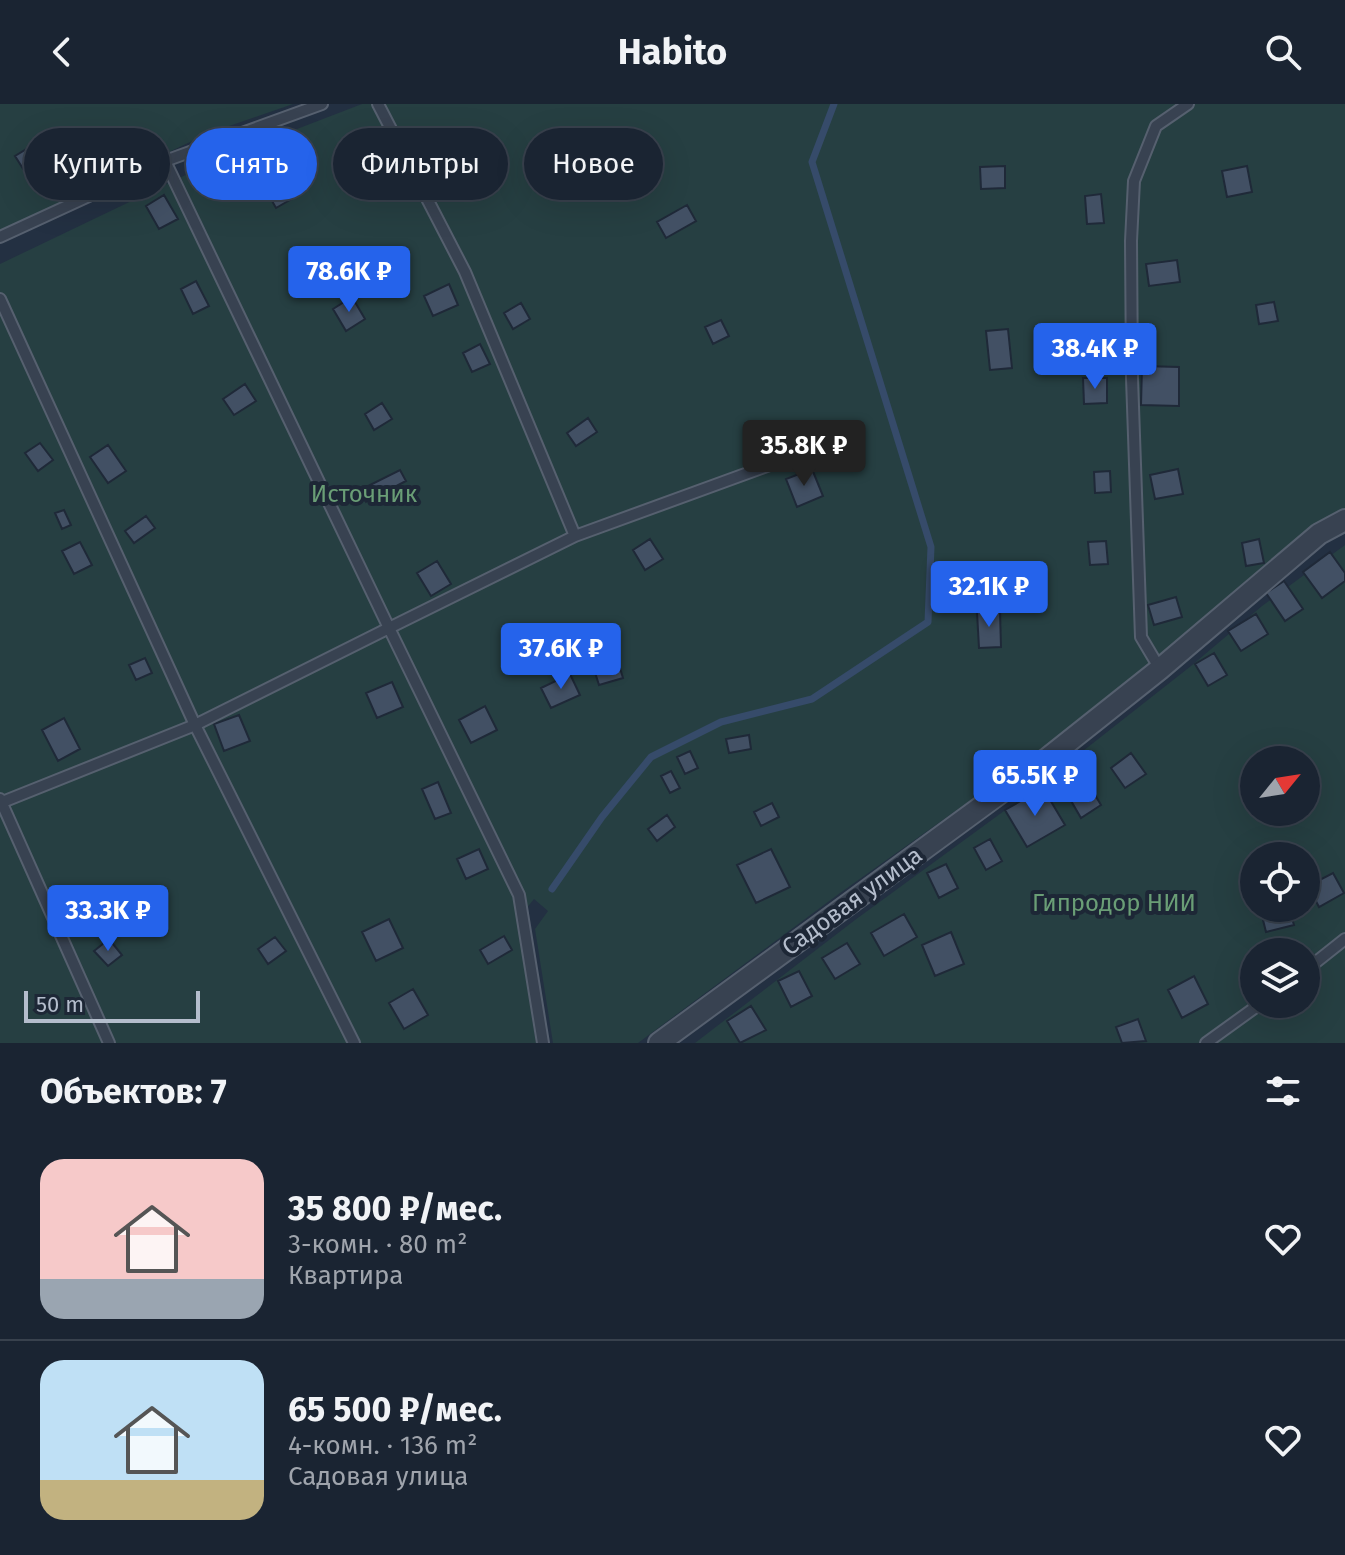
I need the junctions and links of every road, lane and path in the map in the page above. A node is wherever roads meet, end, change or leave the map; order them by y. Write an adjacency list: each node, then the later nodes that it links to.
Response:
1 (322, 104): 4 (lane)
2 (378, 104): 11 (lane)
3 (1188, 104): 13 (lane)
4 (170, 159)
5 (170, 171): 12 (lane)
6 (75, 200): 7 (lane)
7 (1, 232)
8 (0, 299): 14 (lane)
9 (800, 454): 11 (lane)
10 (1345, 520): 13 (street, Садовая улица)
11 (575, 536): 12 (lane)
12 (389, 628): 14 (lane); 21 (lane)
13 (1160, 669): 22 (street, Садовая улица)
14 (195, 725): 15 (lane); 20 (lane)
15 (0, 801): 19 (lane)
16 (1345, 939): 17 (lane)
17 (1320, 959)
18 (1241, 1018): 23 (lane)
19 (109, 1043)
20 (354, 1043)
21 (543, 1043)
22 (659, 1043)
23 (1206, 1043)

